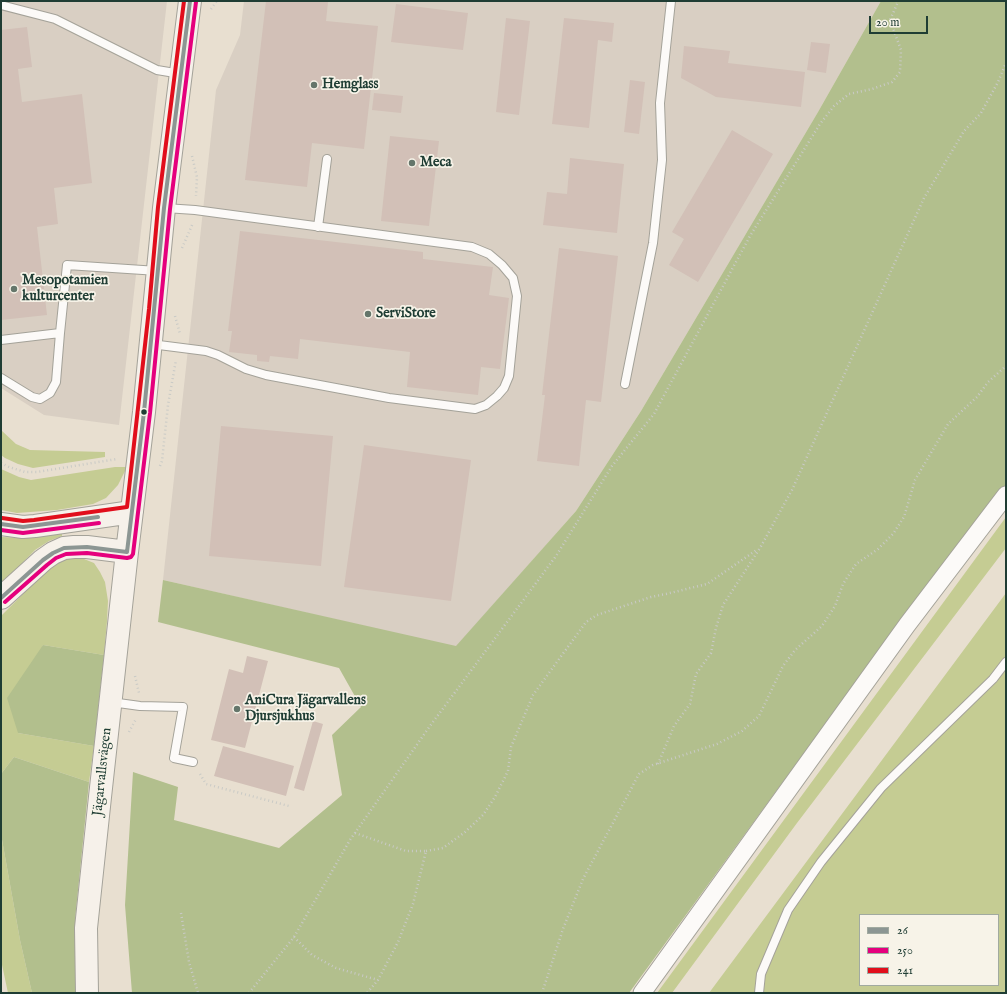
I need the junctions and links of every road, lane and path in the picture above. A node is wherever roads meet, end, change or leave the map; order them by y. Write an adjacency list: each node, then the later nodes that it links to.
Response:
1 (190, 1): 6 (street, Jägarvallsvägen)
2 (671, 1): 16 (lane)
3 (897, 1): 31 (path)
4 (1, 5): 6 (lane)
5 (1006, 63): 23 (path)
6 (181, 74): 8 (street, Jägarvallsvägen)
7 (327, 159): 9 (lane)
8 (164, 208): 9 (lane); 10 (street, Jägarvallsvägen)
9 (318, 227): 13 (lane)
10 (159, 271): 11 (lane); 13 (street, Jägarvallsvägen)
11 (60, 333): 12 (lane); 15 (lane)
12 (1, 340)
13 (150, 344): 17 (street, Jägarvallsvägen)
14 (1006, 366): 29 (path)
15 (1, 378)
16 (625, 384)
17 (139, 459): 18 (path); 19 (path); 21 (street, Jägarvallsvägen)
18 (162, 461)
19 (1, 463)
20 (1006, 495): 41 (street)
21 (132, 512): 22 (street); 24 (street, Jägarvallsvägen)
22 (1, 524)
23 (760, 548): 29 (path); 32 (path)
24 (127, 552): 25 (street); 27 (street, Jägarvallsvägen)
25 (1, 598)
26 (1006, 662): 42 (lane)
27 (110, 702): 28 (lane); 36 (street, Jägarvallsvägen)
28 (193, 762): 30 (path)
29 (658, 764): 40 (path)
30 (289, 806)
31 (355, 833): 32 (path); 34 (path)
32 (426, 851): 35 (path)
33 (181, 913): 37 (path)
34 (294, 937): 35 (path); 38 (path)
35 (378, 980): 39 (path)
36 (87, 993)
37 (198, 993)
38 (249, 993)
39 (367, 993)
40 (542, 993)
41 (642, 993)
42 (759, 993)

